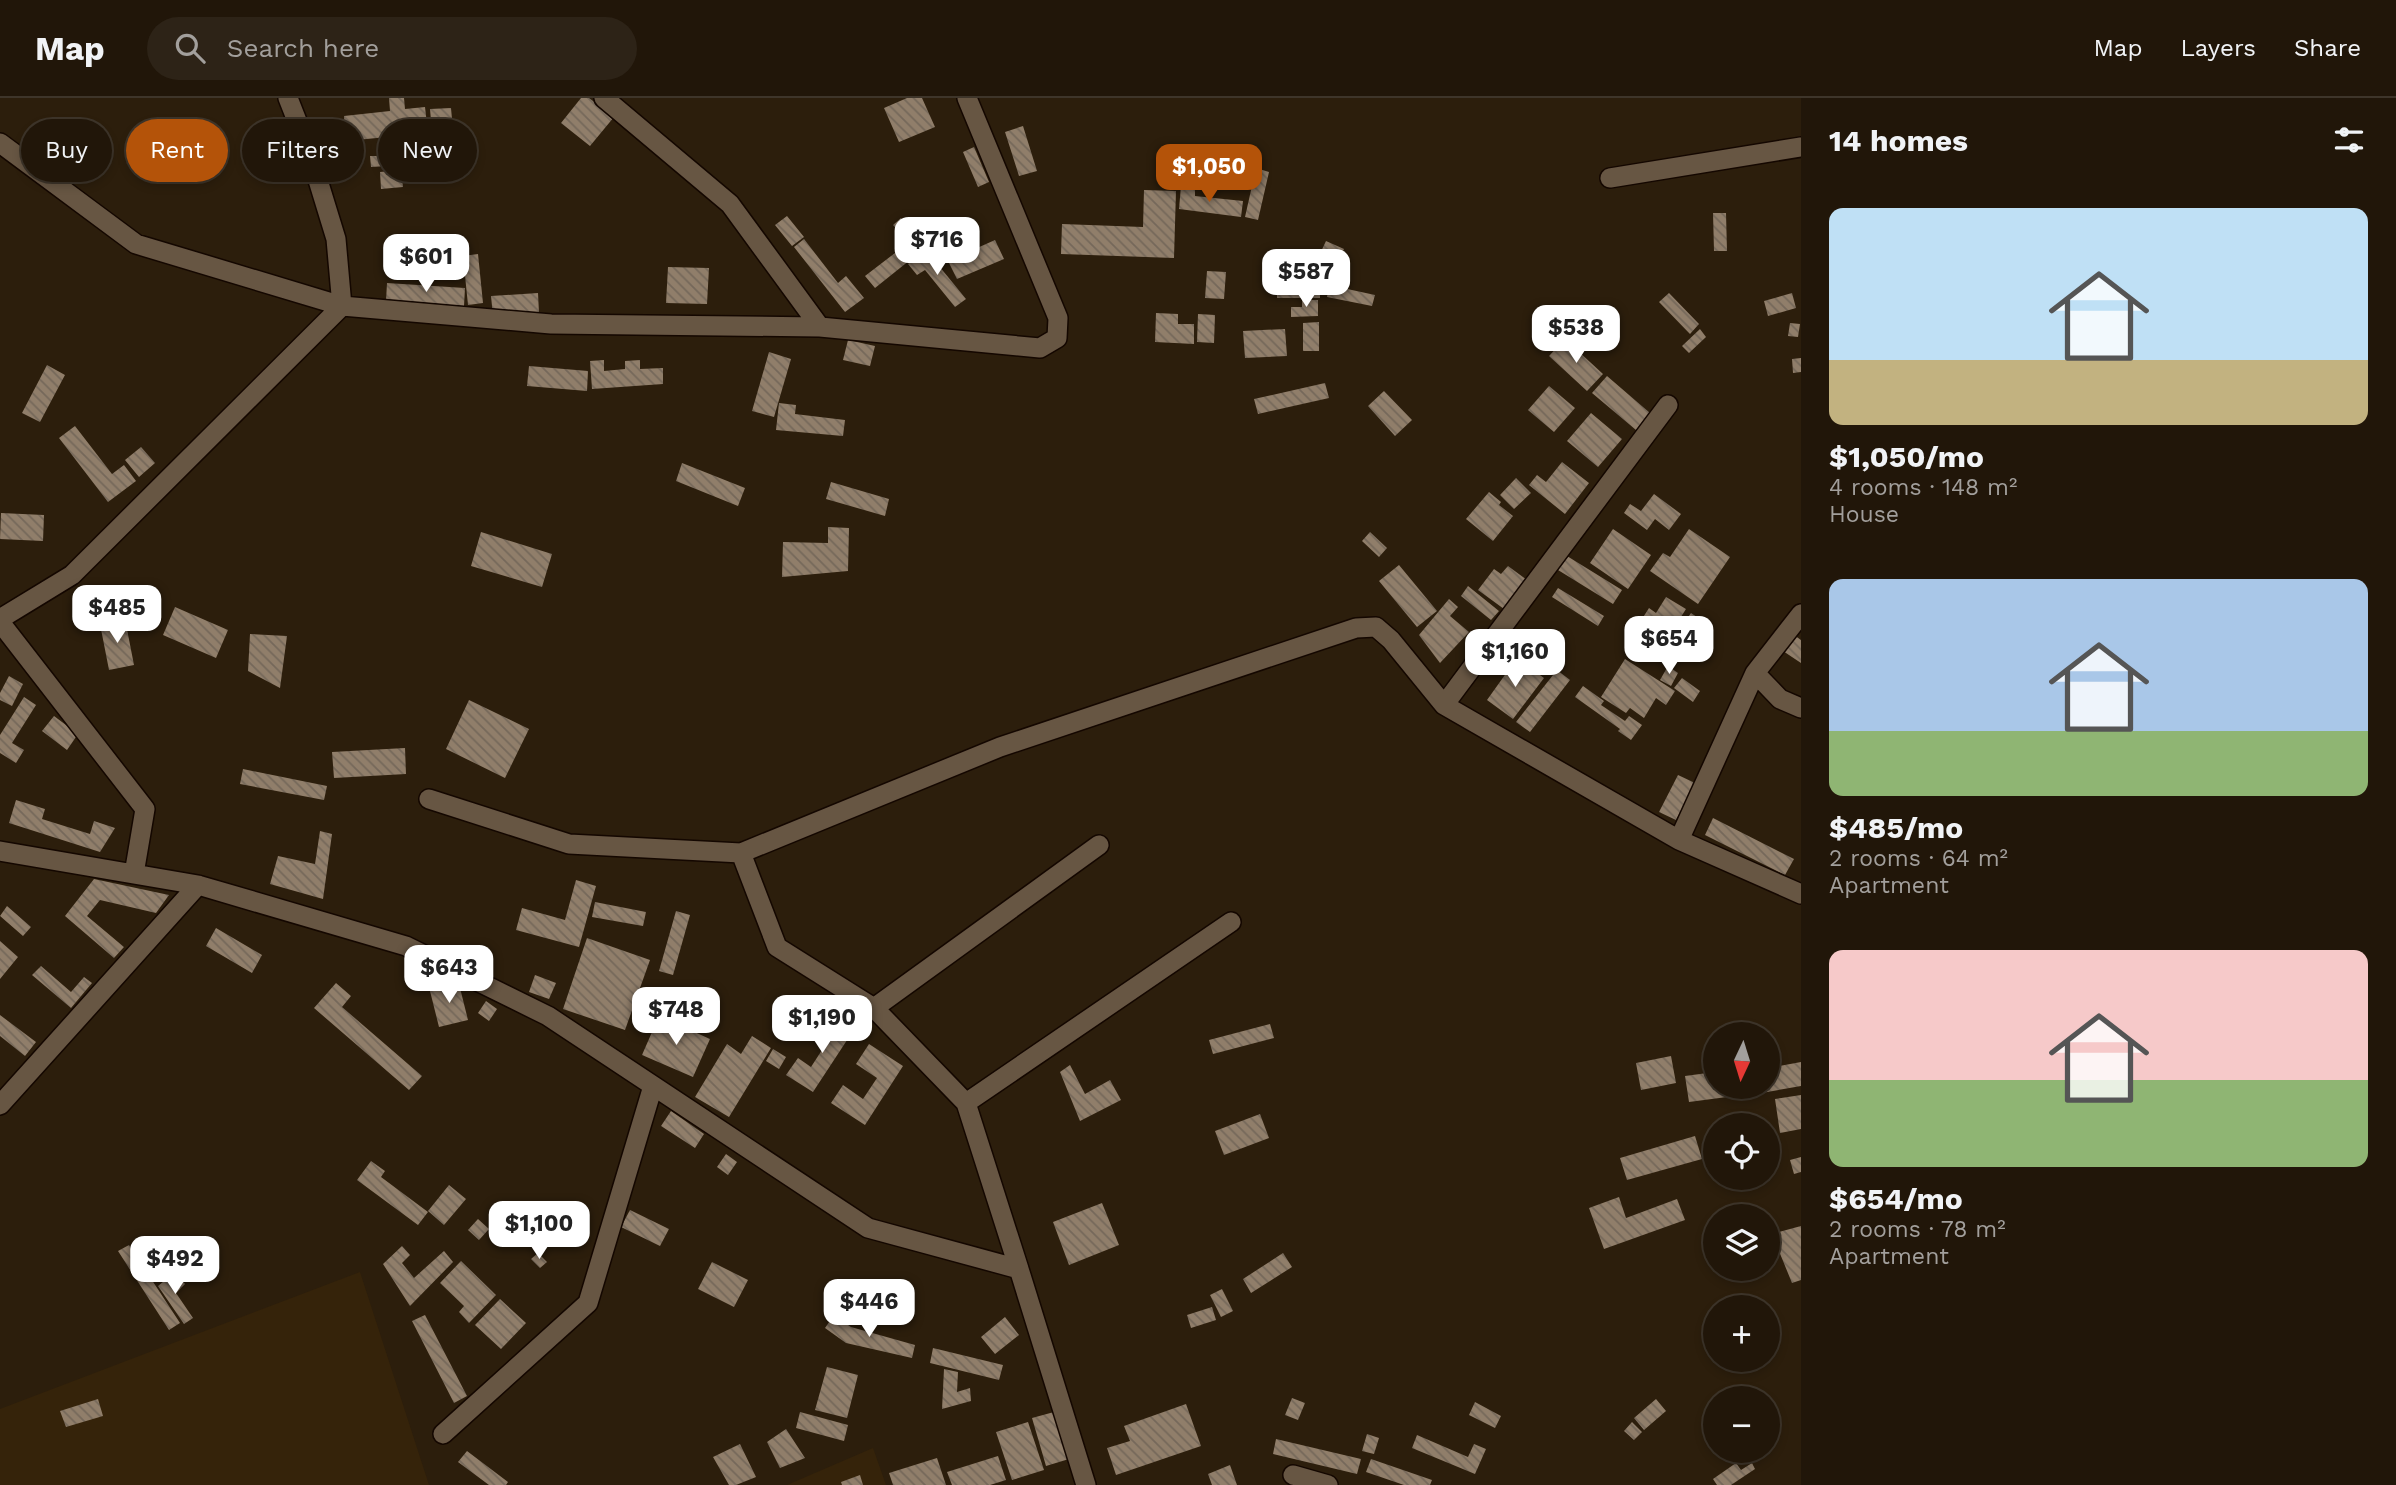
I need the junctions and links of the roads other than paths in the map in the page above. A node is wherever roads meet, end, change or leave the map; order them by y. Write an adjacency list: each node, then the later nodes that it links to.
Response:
1 (288, 98): 7 (street)
2 (604, 98): 8 (street)
3 (967, 98): 8 (street)
4 (0, 143): 7 (street)
5 (1801, 147): 6 (street)
6 (1610, 178)
7 (342, 306): 8 (street); 11 (street)
8 (820, 327)
9 (1668, 405): 13 (street)
10 (1801, 614): 12 (street)
11 (0, 621): 20 (street)
12 (1755, 673): 14 (street); 16 (street)
13 (1444, 705): 16 (street); 19 (street)
14 (1801, 708)
15 (429, 799): 19 (street)
16 (1679, 840): 22 (street)
17 (1099, 845): 24 (street)
18 (0, 851): 20 (street)
19 (741, 853): 24 (street)
20 (134, 874): 21 (street)
21 (198, 885): 25 (street); 27 (street)
22 (1801, 894)
23 (1231, 922): 26 (street)
24 (874, 1008): 26 (street)
25 (653, 1086): 28 (street); 29 (street)
26 (966, 1103): 28 (street)
27 (0, 1105)
28 (1019, 1269): 31 (street)
29 (443, 1434)
30 (1293, 1475): 32 (street)
31 (1086, 1485)
32 (1328, 1485)

